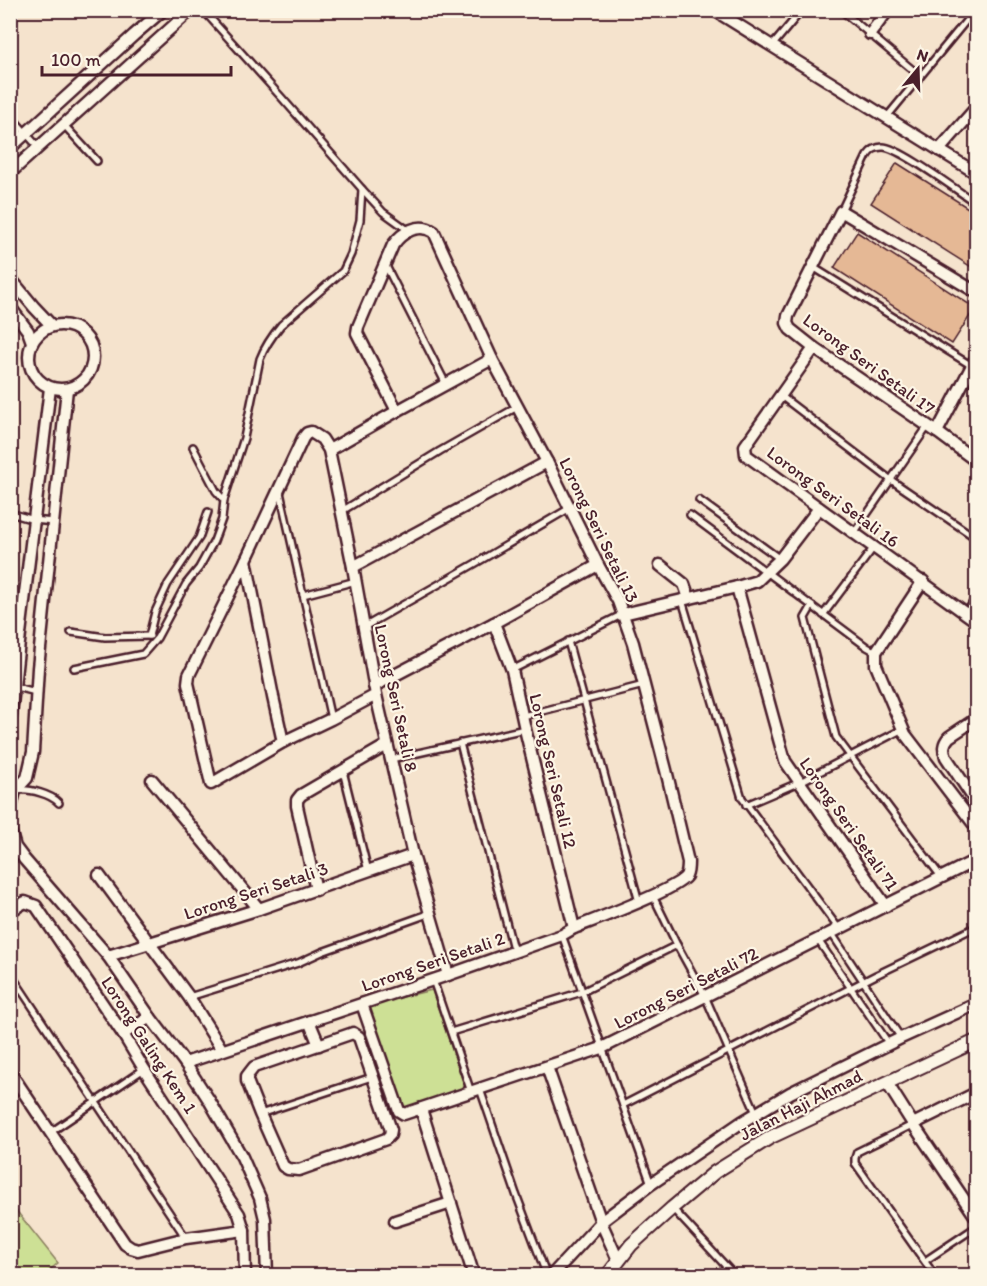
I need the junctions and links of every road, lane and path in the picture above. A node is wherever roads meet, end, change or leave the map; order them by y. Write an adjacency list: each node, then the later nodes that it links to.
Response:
1 (163, 10): 16 (street)
2 (191, 10): 15 (street)
3 (203, 10): 23 (lane)
4 (802, 10): 10 (lane)
5 (841, 10): 9 (lane)
6 (888, 10): 9 (street)
7 (975, 10): 11 (lane)
8 (715, 11): 10 (street)
9 (870, 34): 11 (lane)
10 (772, 47): 14 (street)
11 (920, 76): 14 (lane)
12 (976, 108): 19 (street)
13 (10, 115): 16 (lane)
14 (886, 118): 19 (street)
15 (64, 125): 18 (street); 20 (lane)
16 (26, 134): 17 (street); 18 (lane)
17 (10, 148)
18 (39, 148): 21 (street)
19 (939, 150): 22 (street)
20 (98, 161)
21 (10, 173)
22 (976, 173)
23 (362, 189): 26 (lane); 50 (lane)
24 (976, 203): 25 (lane)
25 (841, 211): 28 (street, Lorong Seri Setali 17); 30 (street)
26 (414, 229): 27 (street); 35 (street, Lorong Seri Setali 13)
27 (385, 264): 37 (lane); 42 (street)
28 (813, 267): 34 (street, Lorong Seri Setali 17); 36 (lane)
29 (10, 278): 32 (street)
30 (976, 292)
31 (10, 307): 33 (street)
32 (52, 326): 33 (street); 39 (street)
33 (32, 342): 38 (street)
34 (814, 348): 40 (street, Lorong Seri Setali 16); 43 (street, Lorong Seri Setali 17)
35 (492, 359): 37 (street); 41 (street, Lorong Seri Setali 13)
36 (974, 362): 43 (street)
37 (446, 384): 42 (street)
38 (50, 388): 39 (street); 58 (street)
39 (67, 389): 59 (street)
40 (781, 396): 48 (lane); 53 (street, Lorong Seri Setali 16)
41 (518, 407): 47 (street, Lorong Seri Setali 13); 54 (lane)
42 (397, 411): 45 (street)
43 (933, 429): 46 (street, Lorong Seri Setali 17); 48 (lane)
44 (193, 447): 50 (lane)
45 (329, 450): 49 (street); 54 (street, Lorong Seri Setali 8)
46 (976, 461)
47 (547, 462): 52 (street, Lorong Seri Setali 13); 67 (street)
48 (891, 480): 60 (lane); 61 (lane)
49 (280, 488): 64 (street); 72 (lane)
50 (224, 500): 84 (lane)
51 (699, 500): 63 (lane)
52 (570, 508): 65 (street, Lorong Seri Setali 13); 81 (lane)
53 (819, 508): 60 (street, Lorong Seri Setali 16); 63 (street)
54 (342, 511): 67 (street, Lorong Seri Setali 8)
55 (208, 512): 83 (lane)
56 (10, 513): 58 (lane)
57 (690, 515): 68 (lane)
58 (34, 520): 59 (lane); 90 (street)
59 (53, 522): 92 (street)
60 (855, 533): 62 (street, Lorong Seri Setali 16)
61 (976, 538)
62 (874, 547): 70 (street, Lorong Seri Setali 16); 78 (lane)
63 (780, 558): 68 (street)
64 (246, 560): 100 (street); 100 (street)
65 (598, 565): 77 (street, Lorong Seri Setali 13); 80 (street)
66 (660, 565): 74 (street)
67 (353, 567): 69 (street, Lorong Seri Setali 8)
68 (767, 573): 71 (street); 75 (lane)
69 (356, 581): 72 (lane); 81 (street, Lorong Seri Setali 8)
70 (923, 581): 76 (street, Lorong Seri Setali 16); 86 (street)
71 (737, 587): 74 (street); 107 (street, Lorong Seri Setali 71)
72 (303, 595): 95 (lane)
73 (976, 596): 76 (lane)
74 (686, 599): 77 (street); 111 (lane)
75 (812, 606): 78 (lane); 103 (lane)
76 (967, 613): 79 (street, Lorong Seri Setali 16)
77 (622, 614): 85 (lane); 89 (street, Lorong Seri Setali 13)
78 (823, 615): 86 (lane)
79 (976, 621)
80 (494, 623): 88 (street, Lorong Seri Setali 12); 91 (street)
81 (364, 627): 91 (street, Lorong Seri Setali 8)
82 (71, 632): 83 (lane)
83 (149, 636): 84 (lane)
84 (157, 638): 87 (lane)
85 (568, 642): 88 (lane); 93 (lane)
86 (876, 652): 99 (street)
87 (74, 668)
88 (512, 670): 94 (street, Lorong Seri Setali 12)
89 (644, 685): 93 (lane); 119 (street, Lorong Seri Setali 13)
90 (12, 686): 92 (lane); 97 (street)
91 (375, 690): 95 (street); 102 (street, Lorong Seri Setali 8)
92 (36, 692): 108 (street)
93 (585, 700): 94 (lane); 123 (lane)
94 (523, 716): 98 (street, Lorong Seri Setali 12)
95 (331, 719): 100 (street)
96 (976, 719): 109 (street)
97 (10, 724)
98 (525, 729): 101 (lane); 129 (street, Lorong Seri Setali 12)
99 (903, 729): 103 (lane); 113 (street)
100 (283, 742)
101 (460, 743): 104 (lane); 135 (lane)
102 (387, 745): 104 (street, Lorong Seri Setali 8); 105 (street)
103 (850, 756): 107 (lane); 120 (lane)
104 (391, 759): 115 (street, Lorong Seri Setali 8)
105 (343, 771): 117 (lane); 121 (street)
106 (152, 780): 125 (street)
107 (800, 782): 111 (lane); 124 (street, Lorong Seri Setali 71)
108 (12, 788): 110 (lane); 112 (street)
109 (975, 795)
110 (58, 802)
111 (746, 805): 130 (lane)
112 (10, 811)
113 (976, 827)
114 (10, 830): 136 (street)
115 (413, 855): 117 (street, Lorong Seri Setali 3); 127 (street, Lorong Seri Setali 8)
116 (976, 860): 120 (street, Lorong Seri Setali 72)
117 (368, 871): 121 (street, Lorong Seri Setali 3)
118 (99, 875): 133 (street)
119 (686, 876): 122 (street, Lorong Seri Setali 2)
120 (942, 878): 124 (street, Lorong Seri Setali 72)
121 (316, 890): 125 (street, Lorong Seri Setali 3)
122 (653, 896): 123 (street, Lorong Seri Setali 2); 134 (lane)
123 (639, 902): 129 (street, Lorong Seri Setali 2)
124 (886, 906): 130 (street, Lorong Seri Setali 72)
125 (258, 909): 133 (street, Lorong Seri Setali 3)
126 (10, 911): 150 (street, Lorong Galing Kem 1)
127 (431, 913): 138 (street, Lorong Seri Setali 8); 144 (lane)
128 (976, 927): 140 (lane)
129 (574, 928): 131 (street, Lorong Seri Setali 2)
130 (836, 932): 132 (street, Lorong Seri Setali 72); 140 (lane)
131 (562, 935): 135 (street, Lorong Seri Setali 2); 142 (lane)
132 (818, 940): 141 (lane); 143 (street, Lorong Seri Setali 72)
133 (150, 943): 136 (street, Lorong Seri Setali 3); 144 (street)
134 (677, 945): 142 (lane); 143 (lane)
135 (515, 951): 138 (street, Lorong Seri Setali 2)
136 (108, 956): 147 (street)
137 (10, 973): 166 (lane)
138 (448, 975): 139 (street, Lorong Seri Setali 2)
139 (433, 979): 145 (street, Lorong Seri Setali 2); 149 (lane)
140 (864, 982): 141 (lane); 151 (lane)
141 (851, 989): 153 (lane); 157 (lane)
142 (582, 992): 149 (lane); 155 (lane)
143 (705, 996): 155 (street, Lorong Seri Setali 72); 157 (lane)
144 (189, 997): 156 (street)
145 (362, 1004): 148 (street, Lorong Seri Setali 2); 169 (street, Lorong Seri Setali 72)
146 (976, 1004): 151 (street)
147 (150, 1017): 150 (street); 158 (street)
148 (309, 1021): 154 (street); 156 (street, Lorong Seri Setali 2)
149 (451, 1032): 164 (lane)
150 (123, 1034): 160 (street, Lorong Galing Kem 1)
151 (901, 1038): 153 (street)
152 (976, 1041): 163 (street, Jalan Haji Ahmad)
153 (889, 1044): 170 (street)
154 (319, 1045): 162 (street); 171 (street)
155 (602, 1048): 159 (street, Lorong Seri Setali 72); 167 (lane)
156 (222, 1050): 158 (street, Lorong Seri Setali 2)
157 (729, 1051): 167 (lane); 170 (lane)
158 (185, 1063): 186 (street)
159 (547, 1067): 164 (street, Lorong Seri Setali 72); 179 (street)
160 (144, 1069): 166 (lane); 181 (street, Lorong Galing Kem 1)
161 (10, 1072): 173 (street)
162 (372, 1077): 171 (lane); 171 (street)
163 (887, 1083): 172 (street); 176 (street, Jalan Haji Ahmad)
164 (476, 1090): 169 (street, Lorong Seri Setali 72); 188 (lane)
165 (973, 1095): 168 (lane); 172 (street)
166 (95, 1101): 173 (lane); 182 (lane)
167 (623, 1105): 174 (lane)
168 (976, 1106)
169 (420, 1109): 175 (street)
170 (756, 1113): 174 (street)
171 (260, 1114)
172 (913, 1124): 177 (street); 184 (lane)
173 (51, 1132): 182 (street)
174 (651, 1184): 179 (street)
175 (451, 1203): 178 (street); 187 (street)
176 (672, 1208): 183 (street, Jalan Haji Ahmad); 190 (lane)
177 (976, 1217)
178 (395, 1221)
179 (601, 1222): 183 (street); 188 (street)
180 (976, 1227): 184 (lane)
181 (244, 1230): 182 (street); 185 (street, Lorong Galing Kem 1)
182 (186, 1239)
183 (618, 1260): 189 (street, Jalan Haji Ahmad)
184 (925, 1261): 191 (lane)
185 (245, 1275)
186 (267, 1275)
187 (474, 1275)
188 (549, 1275)
189 (607, 1275)
190 (735, 1275)
191 (935, 1275)

